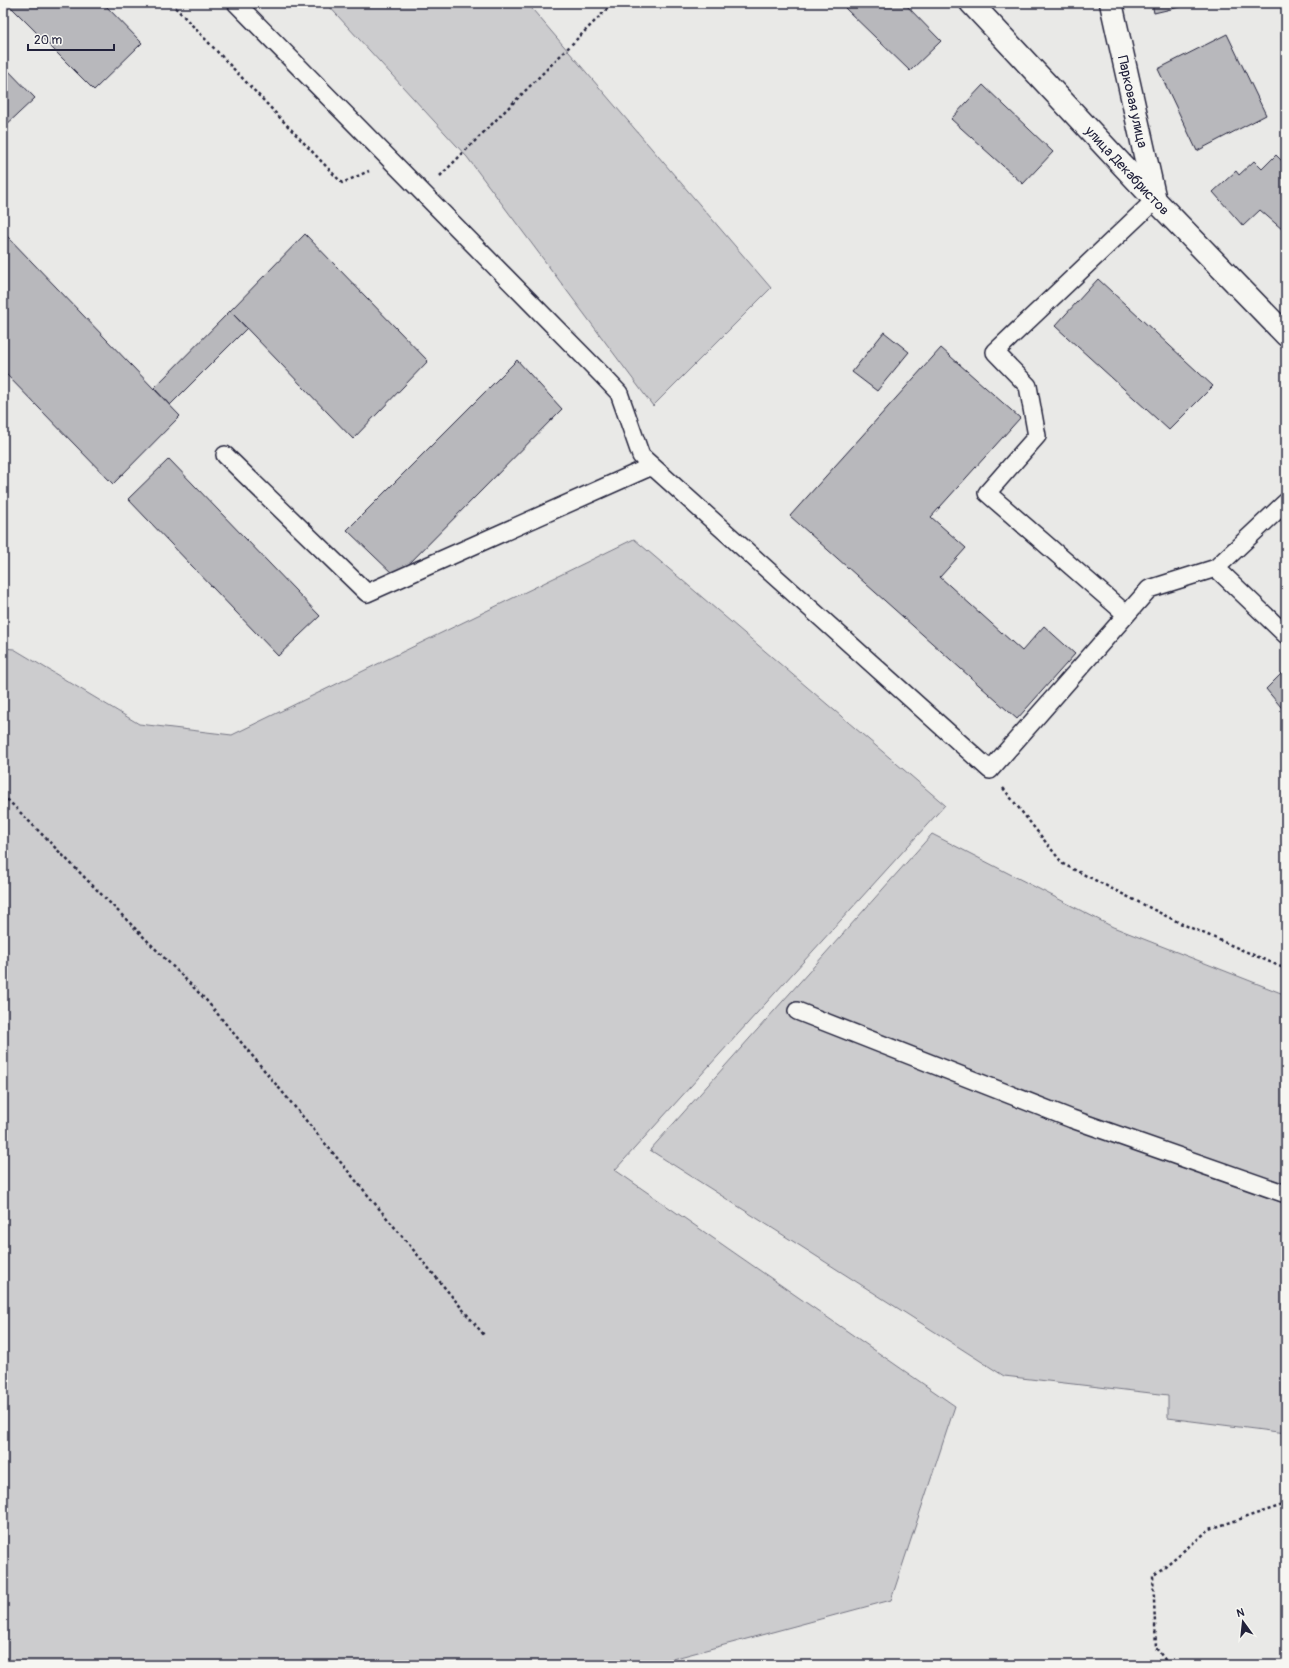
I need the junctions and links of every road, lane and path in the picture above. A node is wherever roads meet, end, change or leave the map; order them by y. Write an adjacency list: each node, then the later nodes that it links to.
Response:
1 (171, 3): 8 (path)
2 (236, 3): 8 (lane)
3 (606, 3): 7 (path)
4 (613, 3): 7 (path)
5 (971, 3): 10 (street, улица Декабристов)
6 (1111, 3): 10 (street, Парковая улица)
7 (607, 9): 9 (path)
8 (391, 161): 9 (lane)
9 (423, 194): 13 (lane)
10 (1155, 200): 11 (street, улица Декабристов); 16 (lane)
11 (1286, 335)
12 (225, 455): 13 (lane)
13 (652, 466): 18 (lane)
14 (1286, 502): 15 (lane)
15 (1216, 568): 16 (lane); 17 (lane)
16 (1126, 614): 18 (lane)
17 (1286, 635)
18 (990, 770): 20 (path)
19 (3, 795): 23 (path)
20 (1286, 969)
21 (797, 1011): 22 (lane)
22 (1286, 1194)
23 (484, 1335)
24 (1286, 1504): 25 (path)
25 (1169, 1665)

